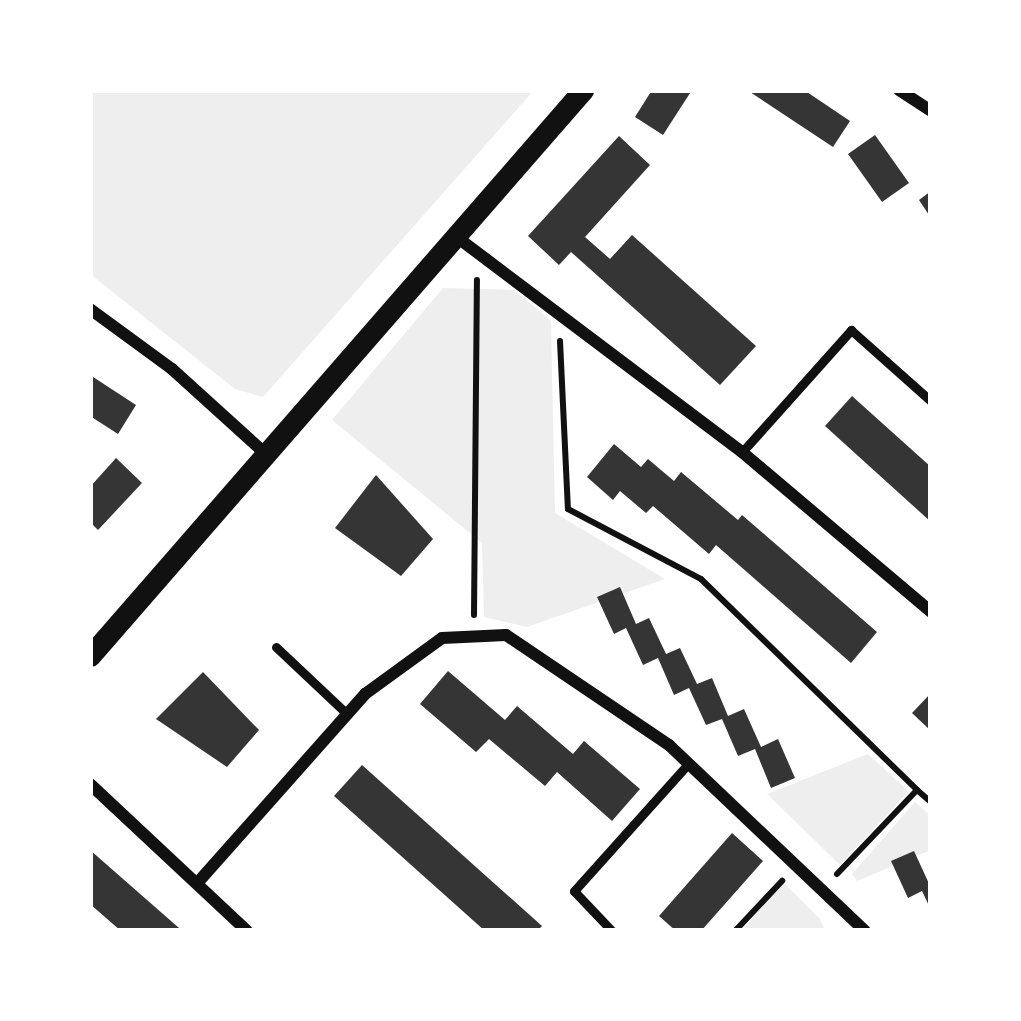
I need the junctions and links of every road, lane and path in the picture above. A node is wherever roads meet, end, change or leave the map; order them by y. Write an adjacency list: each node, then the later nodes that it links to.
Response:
1 (583, 90): 4 (street)
2 (899, 90): 3 (street)
3 (931, 111)
4 (458, 238): 5 (street); 10 (street)
5 (477, 254): 7 (street); 12 (path)
6 (90, 309): 10 (street)
7 (559, 314): 9 (street); 18 (path)
8 (931, 401): 9 (lane)
9 (742, 452): 11 (street)
10 (267, 455): 14 (street)
11 (931, 612)
12 (474, 636): 15 (street); 16 (street)
13 (276, 647): 15 (lane)
14 (90, 656)
15 (347, 714): 21 (street)
16 (688, 764): 20 (street); 24 (lane)
17 (90, 784): 21 (street)
18 (917, 790): 19 (path); 22 (path)
19 (931, 802)
20 (796, 865): 22 (street); 25 (path)
21 (200, 880): 23 (street)
22 (822, 890): 26 (street)
23 (247, 931)
24 (612, 931)
25 (736, 931)
26 (865, 931)

